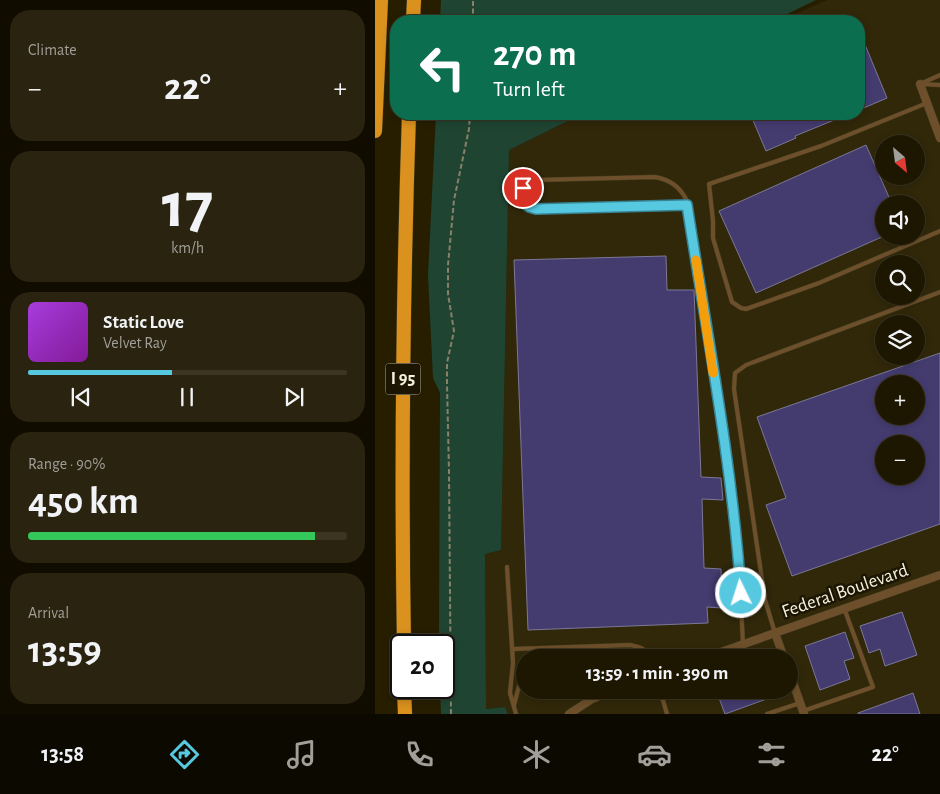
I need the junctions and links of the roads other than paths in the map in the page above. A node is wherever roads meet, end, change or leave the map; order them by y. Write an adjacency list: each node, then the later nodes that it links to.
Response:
1 (381, 0): 9 (highway)
2 (414, 0): 3 (highway)
3 (413, 15)
4 (940, 75): 5 (lane)
5 (920, 84): 6 (lane); 7 (street)
6 (940, 85)
7 (927, 103): 10 (street); 12 (lane)
8 (409, 120): 18 (highway, I 95)
9 (375, 131)
10 (940, 138)
11 (687, 205): 11 (lane); 19 (lane)
12 (940, 231)
13 (940, 292): 17 (lane)
14 (507, 567): 21 (lane)
15 (939, 577): 16 (street, Federal Boulevard)
16 (844, 608): 17 (street, Federal Boulevard); 33 (lane)
17 (775, 633): 19 (street, Federal Boulevard); 25 (street)
18 (404, 634)
19 (743, 644): 24 (street, Federal Boulevard)
20 (609, 646): 21 (lane); 22 (lane); 23 (lane)
21 (513, 649): 32 (lane)
22 (604, 649)
23 (643, 649)
24 (729, 649)
25 (781, 649)
26 (798, 697): 31 (street)
27 (404, 699): 34 (highway)
28 (516, 699): 32 (lane)
29 (591, 699): 36 (street)
30 (663, 699): 37 (lane)
31 (800, 703): 33 (street); 38 (lane)
32 (514, 708): 35 (lane)
33 (804, 713)
34 (405, 714)
35 (516, 714)
36 (569, 714)
37 (667, 714)
38 (767, 714)

